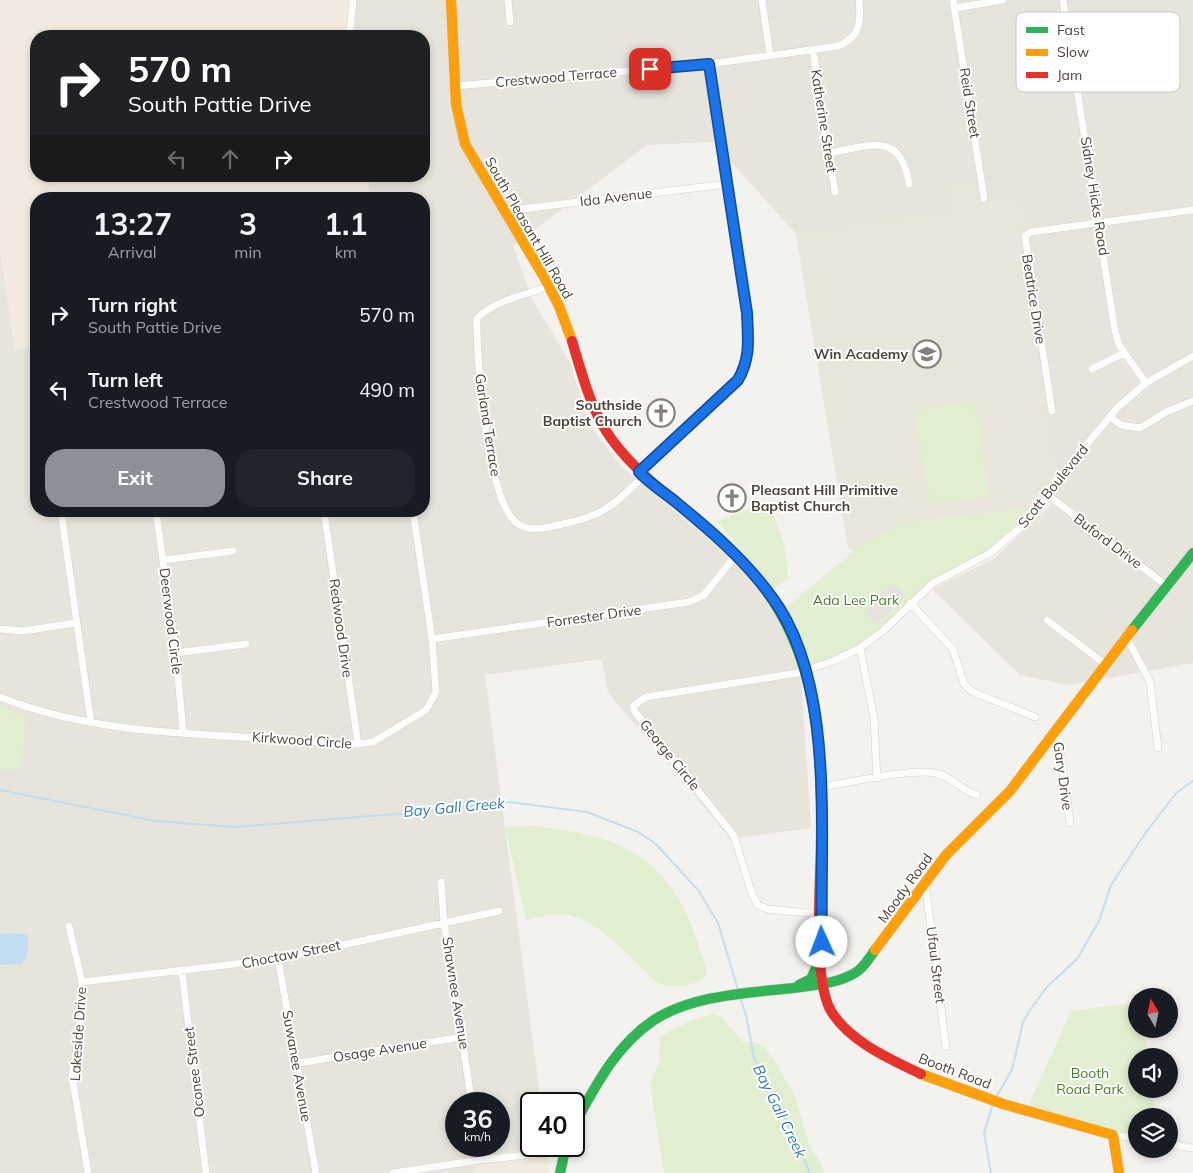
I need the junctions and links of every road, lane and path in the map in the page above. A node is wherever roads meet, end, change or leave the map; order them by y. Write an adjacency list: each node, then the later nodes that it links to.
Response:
1 (353, 0): 9 (street)
2 (451, 0): 13 (street, South Pleasant Hill Road)
3 (508, 0): 8 (street)
4 (762, 0): 11 (street)
5 (859, 0): 10 (street, Crestwood Terrace)
6 (1003, 0): 7 (street)
7 (954, 4): 19 (street, Reid Street)
8 (510, 22)
9 (350, 30)
10 (813, 50): 11 (street, Crestwood Terrace); 15 (street, Katherine Street)
11 (770, 55): 12 (street, Crestwood Terrace)
12 (709, 64): 13 (street, Crestwood Terrace); 16 (street)
13 (456, 86): 21 (street, South Pleasant Hill Road)
14 (1079, 92): 22 (street, Sidney Hicks Road)
15 (829, 153): 17 (street); 18 (street, Katherine Street)
16 (727, 184): 21 (street, Ida Avenue); 31 (street)
17 (909, 184)
18 (835, 192)
19 (984, 198)
20 (1193, 210): 22 (street, Beatrice Drive)
21 (504, 211): 23 (street, South Pleasant Hill Road)
22 (1099, 222): 24 (street, Sidney Hicks Road); 29 (street, Beatrice Drive)
23 (548, 286): 31 (street, South Pleasant Hill Road); 31 (street, Garland Terrace)
24 (1124, 353): 26 (street); 27 (street, Sidney Hicks Road)
25 (1193, 356): 27 (street, Scott Boulevard)
26 (1092, 369)
27 (1146, 383): 30 (street, Scott Boulevard)
28 (1193, 401): 30 (street)
29 (1052, 411)
30 (1110, 416): 32 (street, Scott Boulevard)
31 (641, 474): 39 (street, South Pleasant Hill Road)
32 (1049, 496): 41 (street, Buford Drive); 42 (street, Scott Boulevard)
33 (62, 517): 44 (street)
34 (157, 517): 40 (street, Deerwood Circle)
35 (325, 517): 58 (street, Redwood Drive)
36 (414, 517): 47 (street, Kirkwood Circle)
37 (233, 551): 40 (street)
38 (1193, 553): 41 (street, Moody Road)
39 (736, 555): 47 (street, Forrester Drive); 52 (street, South Pleasant Hill Road)
40 (164, 560): 50 (street, Deerwood Circle)
41 (1168, 586): 46 (street, Moody Road)
42 (910, 603): 49 (street, Scott Boulevard); 54 (street)
43 (1048, 620): 51 (street)
44 (76, 622): 45 (street); 55 (street)
45 (0, 629)
46 (1127, 638): 51 (street, Moody Road); 59 (street)
47 (432, 639): 58 (street, Kirkwood Circle)
48 (246, 644): 50 (street)
49 (860, 648): 52 (street, Scott Boulevard); 60 (street)
50 (176, 653): 57 (street, Deerwood Circle)
51 (1105, 664): 56 (street, Moody Road)
52 (806, 671): 61 (street, South Pleasant Hill Road); 67 (street, George Circle)
53 (0, 697): 55 (street, Kirkwood Circle)
54 (1035, 717)
55 (90, 723): 57 (street, Kirkwood Circle)
56 (1057, 729): 63 (street, Gary Drive); 65 (street, Moody Road)
57 (183, 732): 58 (street, Kirkwood Circle)
58 (358, 744)
59 (1158, 748)
60 (877, 778): 61 (street); 62 (street)
61 (820, 787): 67 (street, South Pleasant Hill Road)
62 (977, 795)
63 (1070, 823)
64 (441, 882): 68 (street, Shawnee Avenue)
65 (925, 882): 74 (street, Moody Road); 77 (street, Ufaul Street)
66 (499, 912): 68 (street, Choctaw Street)
67 (821, 914): 70 (street, South Pleasant Hill Road)
68 (444, 922): 71 (street, Choctaw Street); 76 (street, Shawnee Avenue)
69 (69, 926): 73 (street, Lakeside Drive)
70 (822, 956): 74 (street, South Pleasant Hill Road); 75 (street)
71 (278, 959): 72 (street, Choctaw Street); 78 (street, Suwanee Avenue)
72 (182, 972): 73 (street, Choctaw Street); 90 (street, Oconee Street)
73 (82, 982): 89 (street, Lakeside Drive)
74 (824, 984): 75 (street, Moody Road); 81 (street, Booth Road)
75 (791, 989): 80 (street, Moody Road)
76 (463, 1037): 78 (street, Osage Avenue); 79 (street, Shawnee Avenue)
77 (946, 1047)
78 (298, 1063): 91 (street, Suwanee Avenue)
79 (470, 1092)
80 (585, 1103)
81 (1113, 1135): 82 (street, Booth Road); 94 (street)
82 (1128, 1137)
83 (1178, 1146): 84 (street)
84 (1193, 1148)
85 (520, 1154): 88 (street)
86 (480, 1157): 88 (street)
87 (563, 1157): 93 (street)
88 (480, 1160): 92 (street)
89 (88, 1173)
90 (206, 1173)
91 (316, 1173)
92 (393, 1173)
93 (560, 1173)
94 (1119, 1173)

